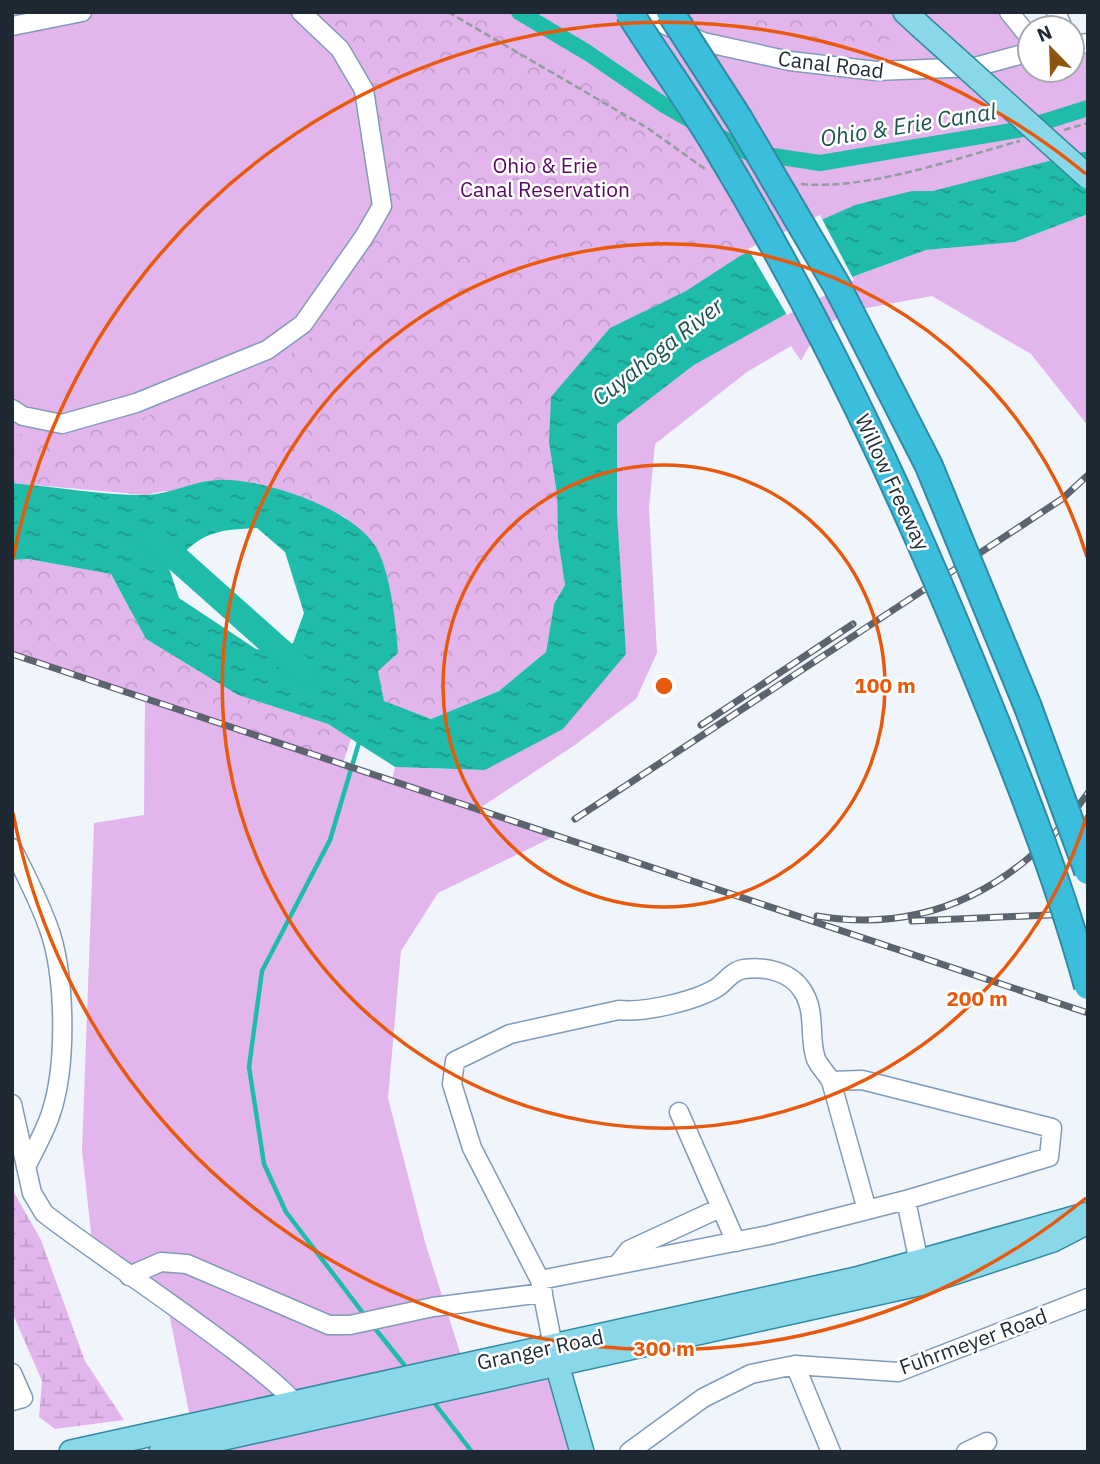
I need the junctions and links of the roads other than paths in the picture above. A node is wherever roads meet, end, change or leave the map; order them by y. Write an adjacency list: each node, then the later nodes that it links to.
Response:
1 (82, 12): 7 (street)
2 (301, 12): 10 (street)
3 (629, 12): 13 (highway, Willow Freeway, bridge)
4 (637, 12): 8 (street, Canal Road)
5 (670, 12): 12 (highway, Willow Freeway, bridge)
6 (912, 19): 9 (main road, bridge)
7 (12, 26)
8 (1016, 56)
9 (1088, 177)
10 (12, 409)
11 (12, 848): 17 (street)
12 (1088, 871)
13 (1088, 986)
14 (831, 1081): 18 (street); 20 (street); 27 (street)
15 (12, 1104): 17 (street)
16 (679, 1112): 19 (street)
17 (26, 1167): 26 (street)
18 (906, 1200): 20 (street); 25 (street)
19 (720, 1208): 23 (street); 24 (street)
20 (867, 1210): 23 (street)
21 (1088, 1214): 25 (main road, Granger Road)
22 (1088, 1222): 25 (main road, Granger Road)
23 (736, 1242): 24 (street)
24 (617, 1265): 27 (street)
25 (921, 1273): 29 (main road, Granger Road)
26 (129, 1276): 27 (street); 33 (street)
27 (542, 1286): 29 (street)
28 (1088, 1298): 30 (street, Fuhrmeyer Road)
29 (555, 1356): 33 (main road, Granger Road); 38 (main road)
30 (795, 1366): 34 (street); 39 (street, Fuhrmeyer Road)
31 (12, 1373): 32 (street)
32 (12, 1401)
33 (301, 1411): 36 (main road, Granger Road); 37 (main road, Granger Road)
34 (823, 1432): 40 (street); 41 (street)
35 (986, 1442): 42 (street)
36 (71, 1452)
37 (161, 1452)
38 (582, 1452)
39 (629, 1452)
40 (819, 1452)
41 (831, 1452)
42 (966, 1452)

